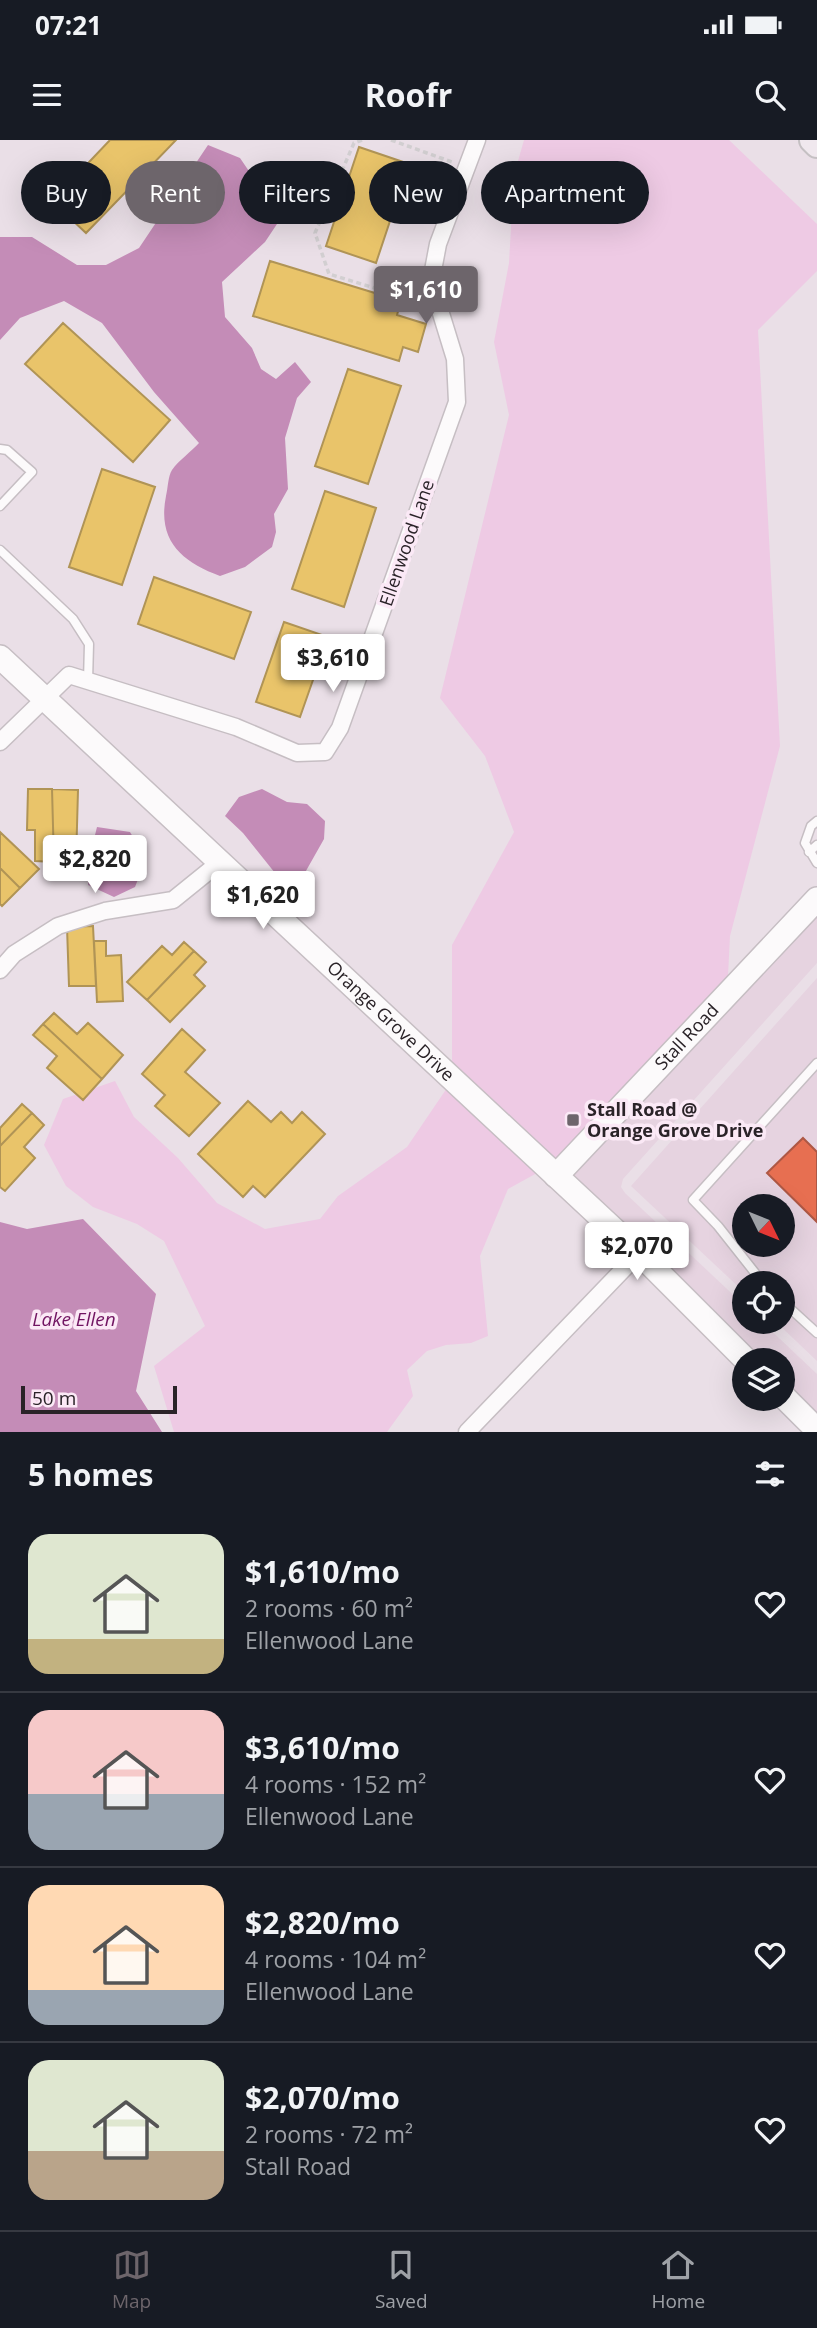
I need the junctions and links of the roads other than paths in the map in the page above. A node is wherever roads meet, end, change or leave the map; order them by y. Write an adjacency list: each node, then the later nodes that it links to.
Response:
1 (477, 140): 8 (street, Ellenwood Lane)
2 (812, 140): 3 (main road)
3 (817, 145)
4 (0, 449): 5 (lane)
5 (0, 506)
6 (0, 550): 8 (lane)
7 (0, 657): 9 (street, Orange Grove Drive)
8 (88, 681): 9 (street, Ellenwood Lane)
9 (43, 698): 10 (street, Ellenwood Lane); 14 (street, Orange Grove Drive)
10 (0, 743)
11 (817, 821): 13 (lane)
12 (817, 845): 13 (lane)
13 (809, 852): 15 (lane)
14 (220, 862): 17 (street); 19 (street, Orange Grove Drive)
15 (817, 863)
16 (817, 899): 19 (street, Stall Road)
17 (0, 970)
18 (817, 1063): 21 (lane)
19 (555, 1176): 20 (street, Orange Grove Drive)
20 (639, 1254): 24 (street, Orange Grove Drive); 27 (street)
21 (754, 1271)
22 (795, 1313): 23 (lane)
23 (817, 1333)
24 (734, 1348)
25 (795, 1408): 26 (street)
26 (817, 1430)
27 (467, 1432)

